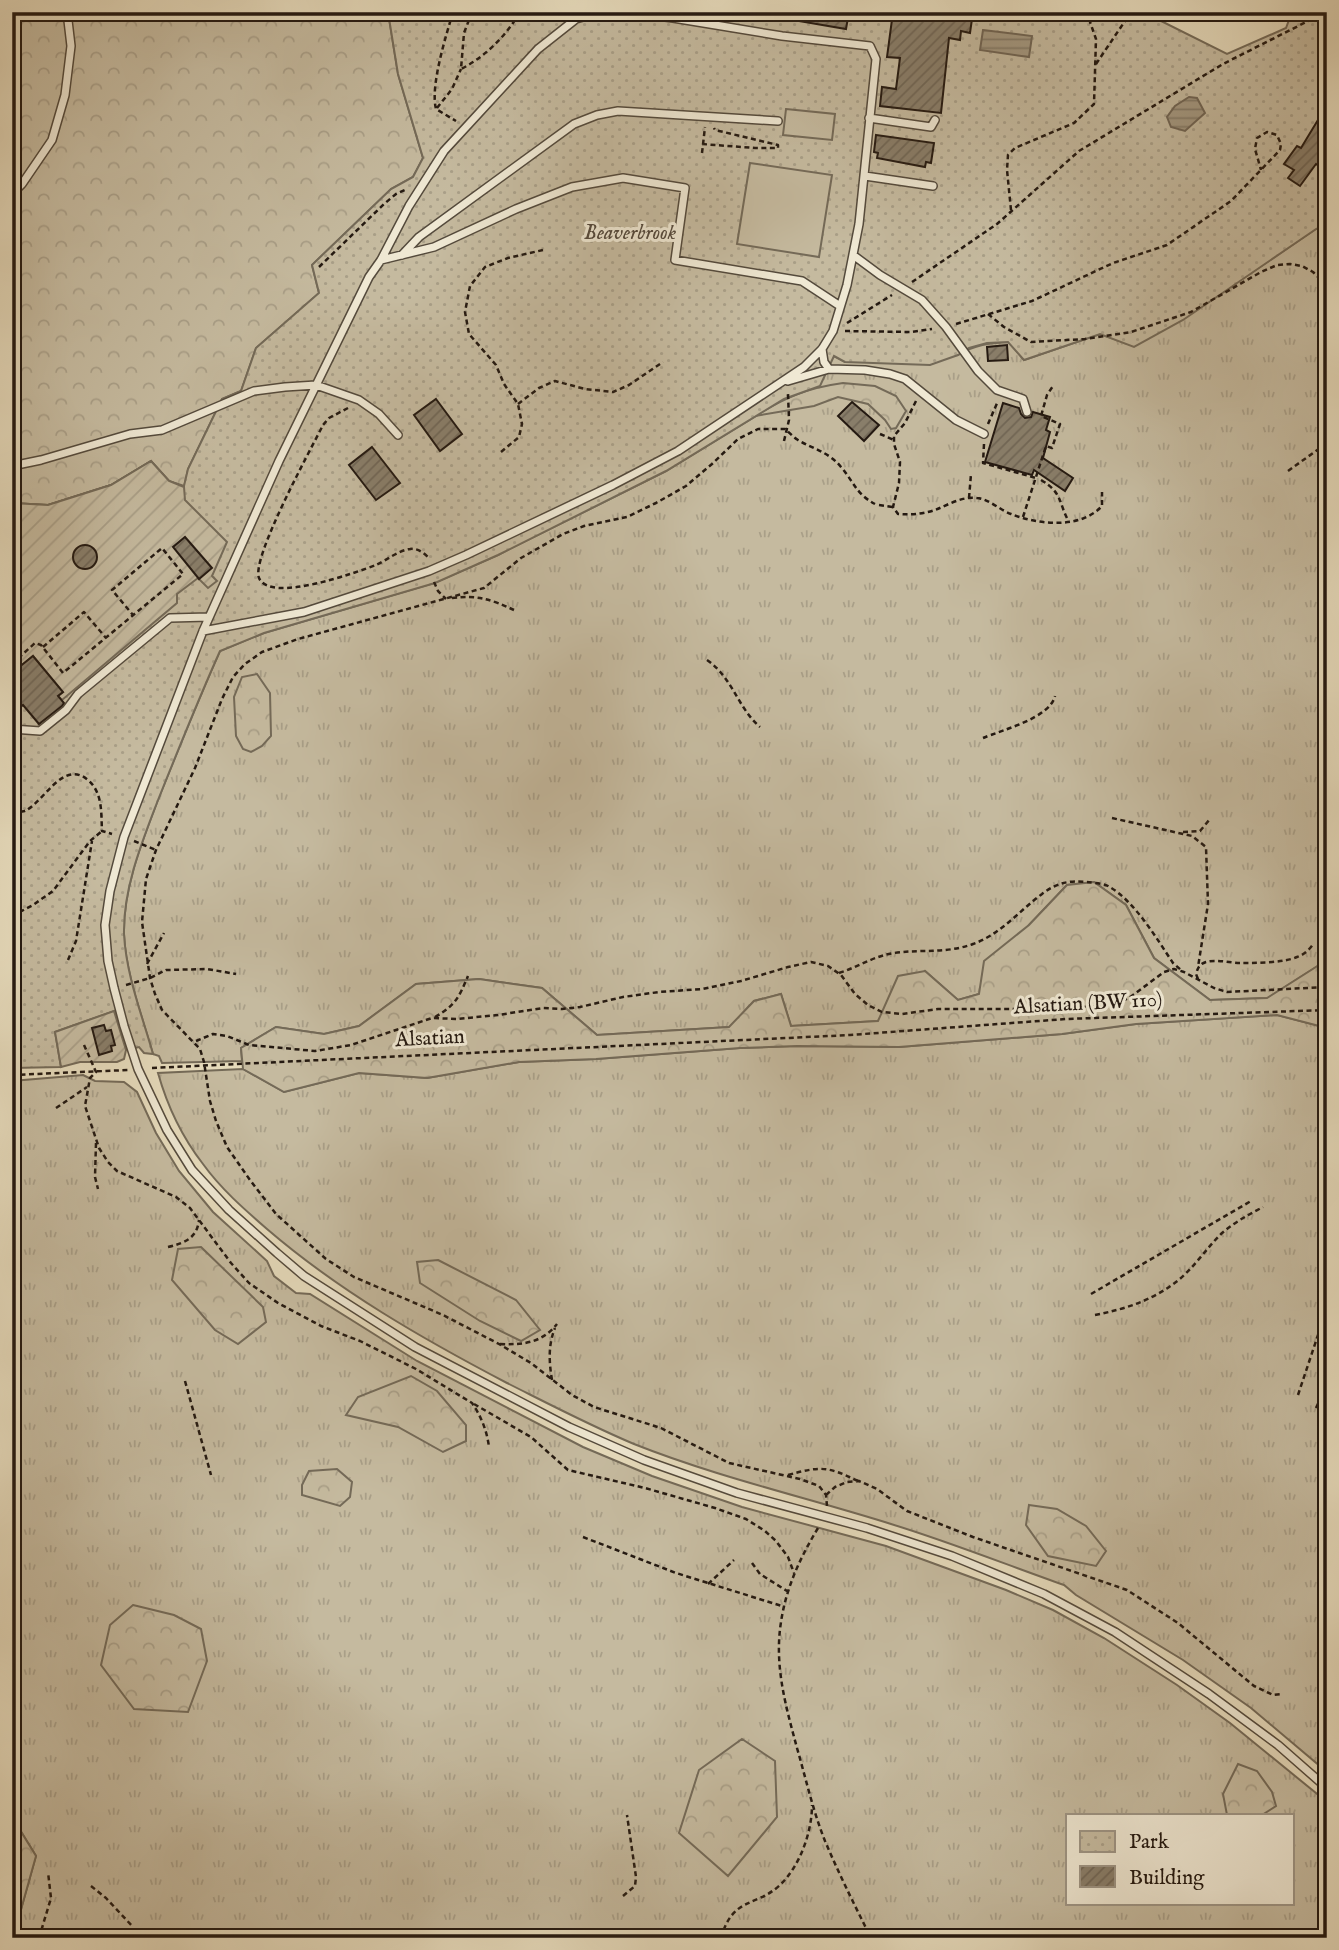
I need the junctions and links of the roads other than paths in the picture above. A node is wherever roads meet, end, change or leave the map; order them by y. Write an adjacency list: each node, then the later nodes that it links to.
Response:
1 (67, 12): 9 (lane)
2 (601, 12): 12 (lane)
3 (626, 12): 4 (lane)
4 (869, 118): 5 (lane); 7 (lane)
5 (935, 120)
6 (778, 121): 10 (lane)
7 (865, 176): 8 (lane); 11 (lane)
8 (933, 186)
9 (12, 194)
10 (401, 255): 12 (lane); 13 (lane)
11 (853, 255): 13 (lane); 18 (lane)
12 (381, 260): 17 (lane)
13 (840, 306): 14 (lane)
14 (822, 349): 15 (lane); 16 (lane)
15 (829, 369): 16 (lane); 19 (lane)
16 (782, 383): 23 (lane)
17 (316, 385): 20 (lane); 21 (lane); 22 (lane)
18 (1027, 412)
19 (984, 434)
20 (398, 435)
21 (12, 466)
22 (209, 617): 23 (lane); 24 (lane)
23 (203, 631): 25 (lane)
24 (12, 729)
25 (1327, 1788)

